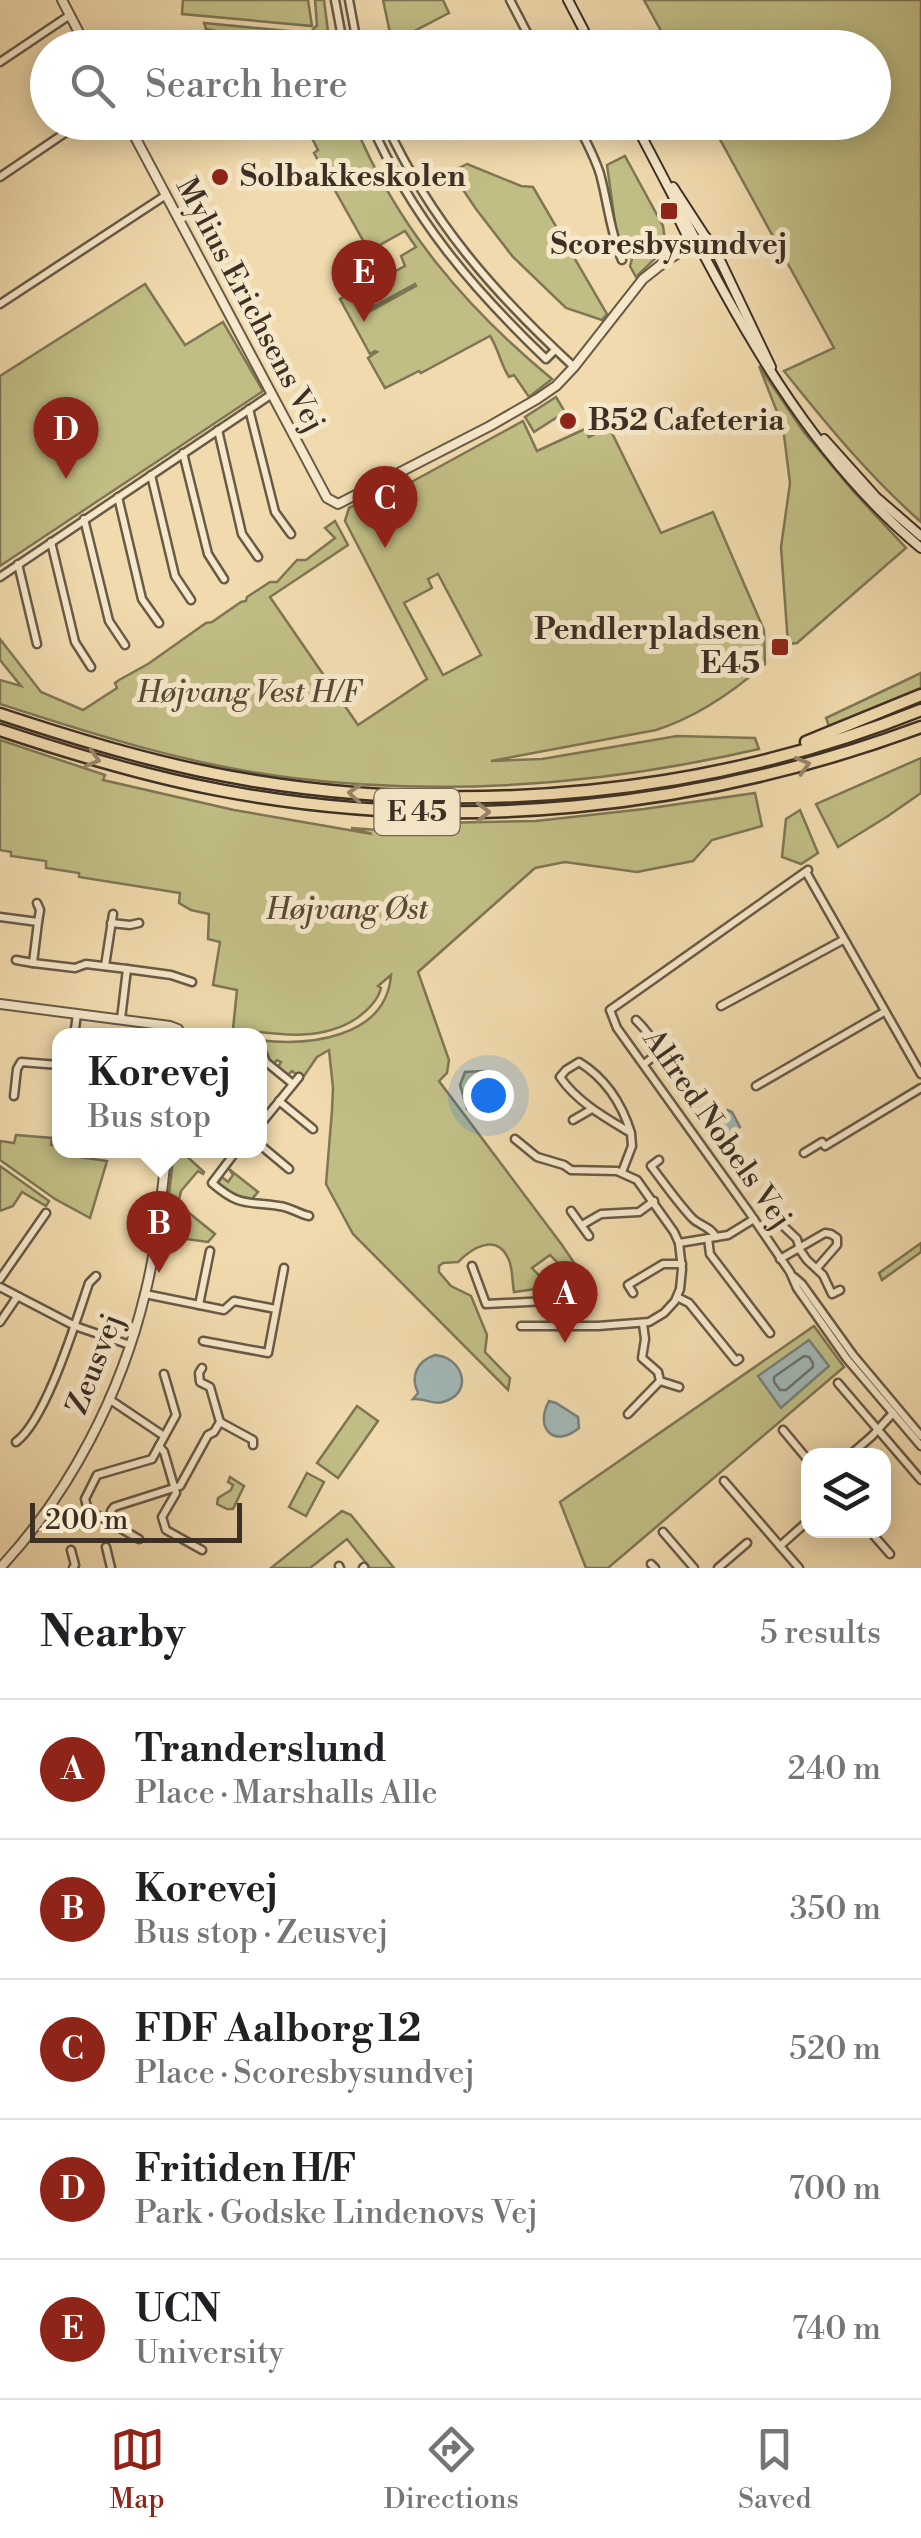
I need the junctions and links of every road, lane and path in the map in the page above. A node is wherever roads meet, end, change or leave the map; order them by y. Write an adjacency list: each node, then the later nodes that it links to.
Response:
1 (62, 0): 6 (street)
2 (335, 0): 9 (street)
3 (349, 0): 10 (street)
4 (510, 0): 11 (street)
5 (568, 0): 12 (street)
6 (70, 15): 7 (street); 8 (street)
7 (48, 30)
8 (78, 30)
9 (341, 30)
10 (355, 30)
11 (526, 30)
12 (584, 30)
13 (30, 42): 14 (street)
14 (0, 62)
15 (54, 140): 22 (street)
16 (137, 140): 25 (street, Mylius Erichsens Vej)
17 (379, 140): 24 (street)
18 (394, 140): 23 (street)
19 (586, 140): 30 (street)
20 (644, 140): 21 (street)
21 (656, 163): 26 (street); 28 (street)
22 (0, 176)
23 (418, 186): 24 (street); 27 (street)
24 (406, 193): 29 (street)
25 (166, 195): 31 (street); 36 (street, Mylius Erichsens Vej)
26 (702, 240): 28 (street); 44 (street); 46 (street)
27 (460, 248): 29 (street); 32 (street)
28 (686, 248): 35 (street)
29 (449, 256): 33 (street)
30 (622, 260)
31 (0, 304)
32 (508, 305): 33 (street); 34 (street)
33 (499, 314): 34 (street)
34 (555, 350): 35 (street)
35 (574, 366): 36 (street, Mylius Erichsens Vej)
36 (272, 394): 37 (street)
37 (248, 409): 38 (street); 43 (street)
38 (218, 430): 39 (street); 47 (street)
39 (184, 453): 40 (street); 50 (street)
40 (150, 475): 41 (street); 51 (street)
41 (118, 496): 42 (street); 52 (street)
42 (84, 520): 45 (street); 54 (street)
43 (291, 534)
44 (921, 536)
45 (51, 542): 48 (street); 55 (street)
46 (921, 548)
47 (258, 557)
48 (18, 564): 49 (street); 53 (street)
49 (0, 577)
50 (224, 579)
51 (191, 600)
52 (159, 622)
53 (37, 644)
54 (125, 645)
55 (91, 667)
56 (921, 695): 61 (highway)
57 (921, 710): 61 (highway, E 45)
58 (0, 714): 61 (highway, E 45, one-way to 58)
59 (0, 730): 60 (highway, E 45, one-way to 60)
60 (921, 730)
61 (557, 794)
62 (36, 903): 64 (street)
63 (0, 917): 64 (street)
64 (38, 922): 68 (street)
65 (139, 923): 69 (street)
66 (843, 940): 73 (street); 74 (street); 83 (street, Alfred Nobels Vej)
67 (16, 960): 68 (street)
68 (33, 962): 69 (street)
69 (105, 966): 70 (street)
70 (127, 969): 71 (street); 76 (street)
71 (192, 982)
72 (0, 1004): 75 (street)
73 (721, 1006)
74 (884, 1012): 84 (street); 87 (street)
75 (76, 1014): 76 (street); 78 (street)
76 (121, 1020): 79 (street)
77 (636, 1020): 80 (street)
78 (75, 1028)
79 (175, 1028)
80 (662, 1050): 83 (street); 89 (street)
81 (267, 1063): 86 (street)
82 (52, 1064): 90 (street)
83 (644, 1064): 112 (street, Alfred Nobels Vej)
84 (921, 1074)
85 (299, 1077): 86 (street)
86 (293, 1084): 91 (street)
87 (756, 1086)
88 (921, 1088): 99 (street)
89 (692, 1094)
90 (14, 1096)
91 (279, 1101): 93 (street); 95 (street)
92 (592, 1109): 94 (street); 96 (street); 96 (street)
93 (267, 1110)
94 (573, 1120)
95 (313, 1129)
96 (631, 1133): 105 (street)
97 (515, 1139): 105 (street)
98 (267, 1151): 104 (street)
99 (804, 1153)
100 (166, 1158): 129 (street, Zeusvej)
101 (231, 1158): 111 (street)
102 (659, 1160): 103 (street)
103 (651, 1166): 106 (street); 115 (street)
104 (289, 1169)
105 (622, 1172): 108 (street)
106 (644, 1172)
107 (769, 1199): 117 (street)
108 (654, 1202): 113 (street); 116 (street)
109 (571, 1211): 113 (street)
110 (46, 1213): 125 (street)
111 (309, 1216)
112 (754, 1219): 115 (street); 119 (street, Alfred Nobels Vej)
113 (582, 1225): 114 (street)
114 (588, 1236)
115 (712, 1238): 116 (street); 139 (street)
116 (679, 1244): 120 (street)
117 (800, 1246): 119 (street); 123 (street); 123 (street)
118 (210, 1252): 132 (street)
119 (780, 1258): 149 (street, Alfred Nobels Vej)
120 (682, 1264): 128 (street); 130 (street)
121 (472, 1266): 138 (street)
122 (284, 1268): 133 (street)
123 (817, 1268): 127 (street)
124 (96, 1276): 136 (street)
125 (0, 1279)
126 (0, 1287): 131 (street)
127 (840, 1290)
128 (633, 1293)
129 (145, 1294): 132 (street); 141 (street, Zeusvej)
130 (677, 1297): 135 (street); 142 (street)
131 (17, 1298): 134 (street); 136 (street)
132 (200, 1305): 133 (street)
133 (276, 1309): 140 (street)
134 (0, 1322)
135 (643, 1324): 138 (street); 145 (street)
136 (75, 1326): 141 (street); 156 (street)
137 (521, 1326): 138 (street)
138 (576, 1326)
139 (770, 1333)
140 (203, 1341)
141 (130, 1345): 148 (street, Zeusvej)
142 (738, 1360)
143 (202, 1368): 151 (street)
144 (164, 1374): 154 (street)
145 (660, 1381): 147 (street); 150 (street)
146 (838, 1383): 152 (street)
147 (680, 1387)
148 (109, 1399): 154 (street); 178 (street, Zeusvej)
149 (895, 1411): 152 (street); 155 (street, Alfred Nobels Vej); 159 (street, Alfred Nobels Vej)
150 (628, 1414)
151 (220, 1422): 157 (street); 164 (street)
152 (877, 1429): 160 (street); 163 (street)
153 (783, 1430): 161 (street)
154 (164, 1436): 158 (street)
155 (921, 1436)
156 (16, 1442)
157 (253, 1445)
158 (159, 1446): 164 (street); 171 (street)
159 (921, 1446)
160 (857, 1448)
161 (801, 1452)
162 (724, 1480): 167 (street)
163 (921, 1480)
164 (174, 1488): 165 (street); 176 (street)
165 (111, 1511)
166 (801, 1527): 174 (street)
167 (764, 1528): 169 (street); 174 (street)
168 (663, 1532): 181 (street)
169 (755, 1536)
170 (876, 1538): 177 (street)
171 (140, 1539)
172 (747, 1543): 182 (street)
173 (106, 1546): 180 (street)
174 (780, 1546): 183 (street)
175 (70, 1550): 179 (street)
176 (202, 1550)
177 (890, 1554)
178 (0, 1568)
179 (73, 1568)
180 (111, 1568)
181 (694, 1568)
182 (718, 1568)
183 (799, 1568)

